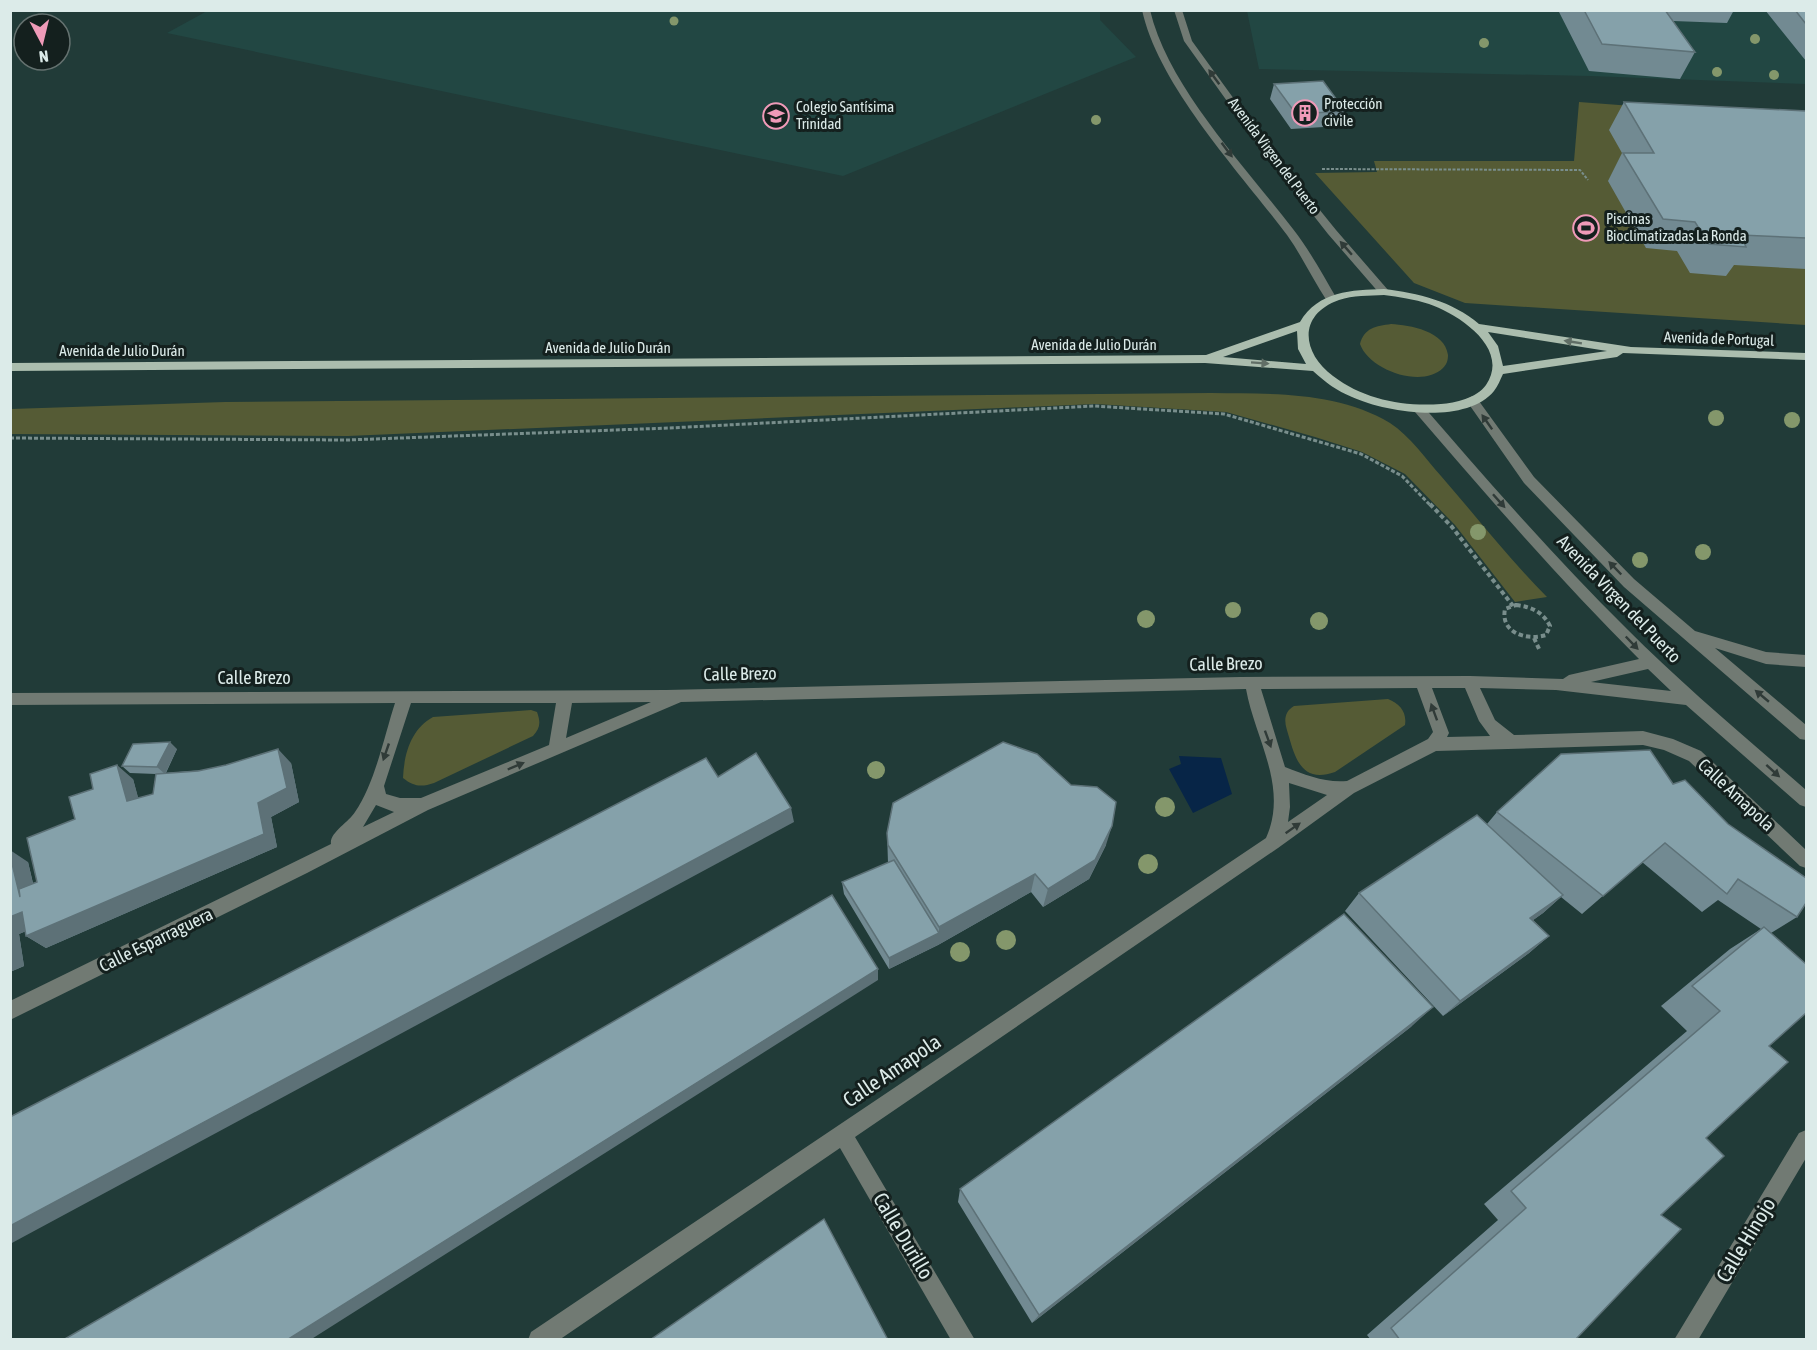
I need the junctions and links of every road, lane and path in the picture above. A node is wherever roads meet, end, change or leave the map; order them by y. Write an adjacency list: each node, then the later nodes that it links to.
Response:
1 (1146, 10): 6 (street, Avenida Virgen del Puerto, one-way to 6)
2 (1178, 10): 3 (street, Avenida Virgen del Puerto, one-way to 2)
3 (1282, 169): 4 (path); 5 (street, Avenida Virgen del Puerto, one-way to 3)
4 (1588, 180)
5 (1384, 292): 6 (main road); 8 (main road)
6 (1331, 299): 7 (main road)
7 (1302, 325): 11 (main road, Avenida de Julio Durán); 13 (main road)
8 (1477, 327): 9 (main road, Avenida de Portugal, one-way to 8); 14 (main road)
9 (1631, 351): 10 (main road, Avenida de Portugal); 14 (main road, Avenida de Portugal)
10 (1806, 357)
11 (1205, 359): 12 (main road, Avenida de Julio Durán); 13 (main road, Avenida de Julio Durán, one-way to 13)
12 (10, 367)
13 (1316, 368): 16 (main road)
14 (1498, 371): 15 (main road)
15 (1472, 400): 16 (main road); 19 (street, Avenida Virgen del Puerto, one-way to 15)
16 (1419, 409): 21 (street, Avenida Virgen del Puerto, one-way to 21)
17 (10, 438): 18 (path)
18 (1513, 606): 18 (path)
19 (1688, 633): 20 (street); 31 (street, Avenida Virgen del Puerto, one-way to 19)
20 (1806, 661)
21 (1651, 662): 25 (street); 30 (street, Avenida Virgen del Puerto)
22 (1470, 682): 24 (street, Calle Brezo); 25 (street, Calle Brezo); 32 (street)
23 (1252, 683): 24 (street, Calle Brezo); 26 (street, Calle Brezo); 35 (street, one-way to 35)
24 (1423, 683): 33 (street, one-way to 24)
25 (1556, 684): 30 (street)
26 (684, 695): 28 (street, Calle Brezo); 34 (street)
27 (405, 697): 28 (street, Calle Brezo); 29 (street, Calle Brezo); 36 (street, one-way to 36)
28 (565, 697): 34 (street)
29 (10, 699)
30 (1692, 699): 38 (street, Avenida Virgen del Puerto, one-way to 38)
31 (1806, 734)
32 (1514, 742): 33 (street, Calle Amapola); 41 (street, Calle Amapola)
33 (1434, 744): 37 (street, Calle Amapola)
34 (556, 749): 39 (street, one-way to 34)
35 (1279, 771): 37 (street); 40 (street)
36 (376, 786): 39 (street); 42 (street)
37 (1349, 788): 40 (street, Calle Amapola, one-way to 37)
38 (1806, 801)
39 (423, 806): 42 (street)
40 (1272, 843): 44 (street, Calle Amapola)
41 (1806, 861)
42 (302, 868): 43 (street, Calle Esparraguera)
43 (10, 1011)
44 (842, 1133): 46 (street, Calle Amapola); 47 (street, Calle Durillo)
45 (1806, 1140): 48 (street, Calle Hinojo)
46 (539, 1340)
47 (964, 1340)
48 (1685, 1340)

